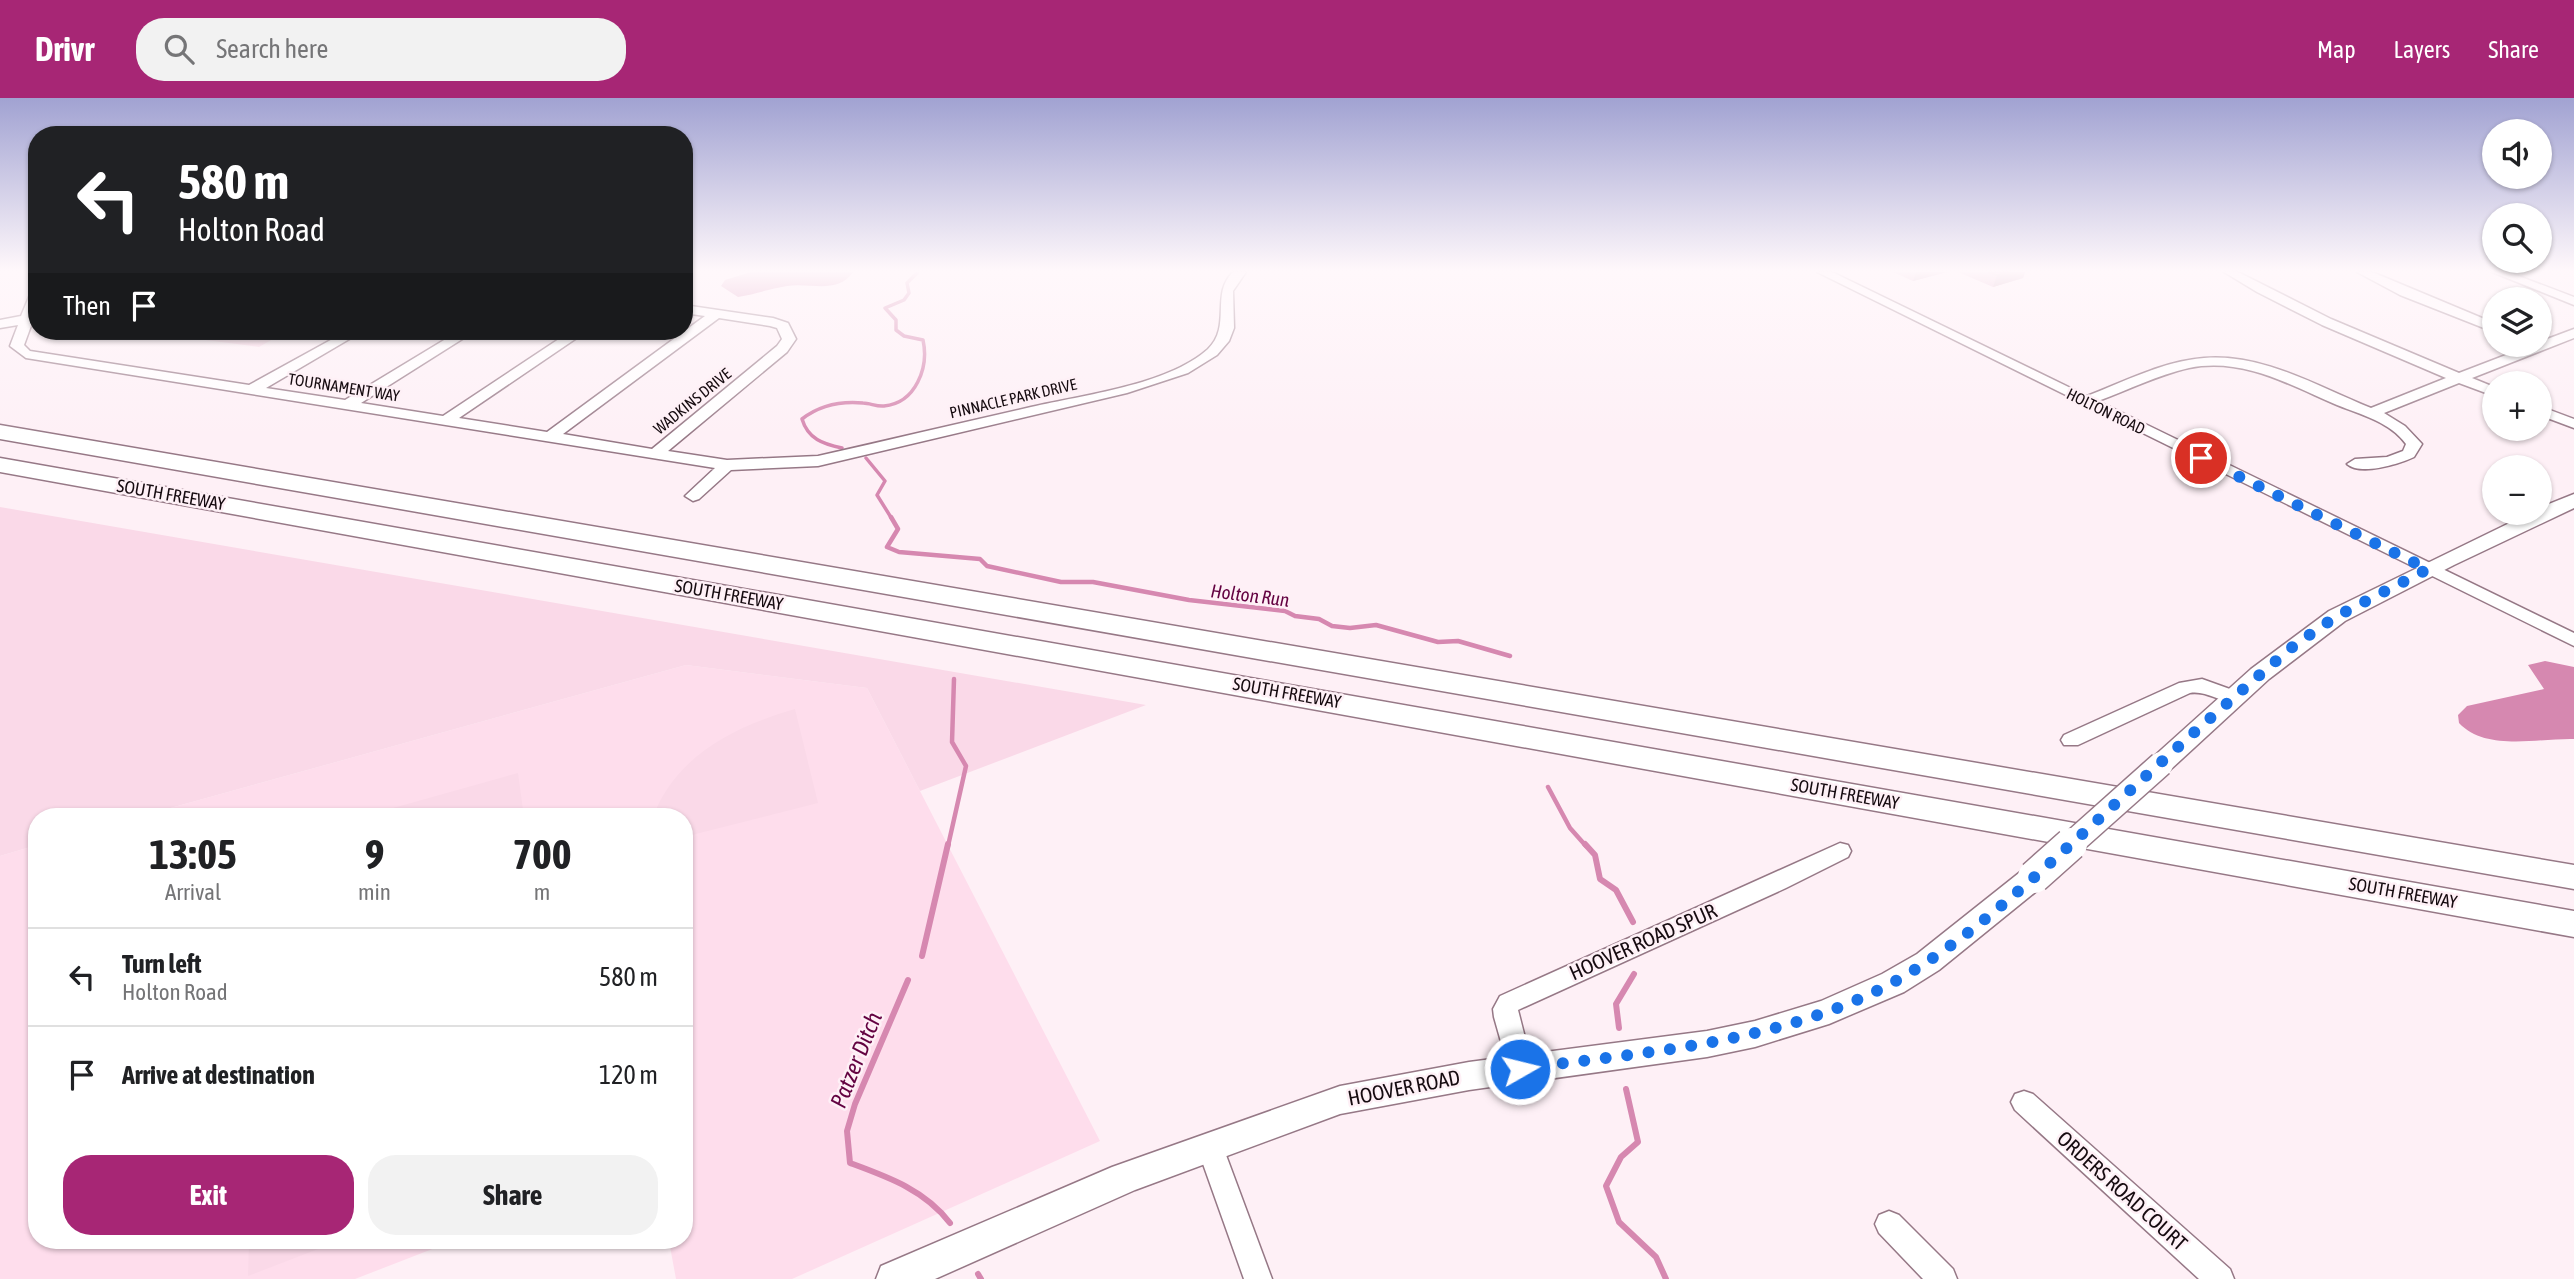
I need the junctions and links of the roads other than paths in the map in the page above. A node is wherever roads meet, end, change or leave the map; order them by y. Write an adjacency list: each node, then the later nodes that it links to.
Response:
1 (27, 327): 15 (street, TOURNAMENT WAY)
2 (784, 327): 24 (street, WADKINS DRIVE)
3 (1226, 327): 27 (street, PINNACLE PARK DRIVE)
4 (1935, 327): 16 (street, HOLTON ROAD)
5 (2336, 327): 13 (street)
6 (2574, 333): 11 (street)
7 (340, 340): 15 (street)
8 (453, 340): 17 (street)
9 (566, 340): 20 (street)
10 (681, 340): 23 (street)
11 (2552, 341)
12 (2513, 357): 13 (street)
13 (2459, 379): 14 (street); 18 (street)
14 (2482, 388)
15 (251, 390): 17 (street, TOURNAMENT WAY)
16 (2085, 401): 18 (street); 30 (street, HOLTON ROAD)
17 (347, 405): 20 (street, TOURNAMENT WAY)
18 (2371, 413): 25 (street)
19 (2552, 415): 21 (street)
20 (445, 421): 23 (street, TOURNAMENT WAY)
21 (2574, 424)
22 (0, 432): 35 (highway, SOUTH FREEWAY)
23 (550, 437): 24 (street, TOURNAMENT WAY)
24 (655, 454): 27 (street, TOURNAMENT WAY)
25 (2355, 464)
26 (0, 465): 36 (highway, SOUTH FREEWAY)
27 (727, 465): 28 (street)
28 (693, 496)
29 (2574, 500): 30 (main road, HOOVER ROAD)
30 (2428, 569): 31 (street, HOLTON ROAD); 32 (main road, HOOVER ROAD)
31 (2574, 640)
32 (2234, 697): 33 (street); 37 (main road, HOOVER ROAD, bridge)
33 (2071, 740)
34 (1840, 851): 37 (street, HOOVER ROAD SPUR)
35 (2574, 877)
36 (2574, 925)
37 (1520, 1069): 39 (main road, HOOVER ROAD)
38 (2024, 1102): 44 (street, ORDERS ROAD COURT)
39 (1210, 1147): 41 (main road, HOOVER ROAD); 42 (street)
40 (1889, 1224): 43 (street)
41 (894, 1279)
42 (1258, 1279)
43 (1943, 1279)
44 (2220, 1279)

